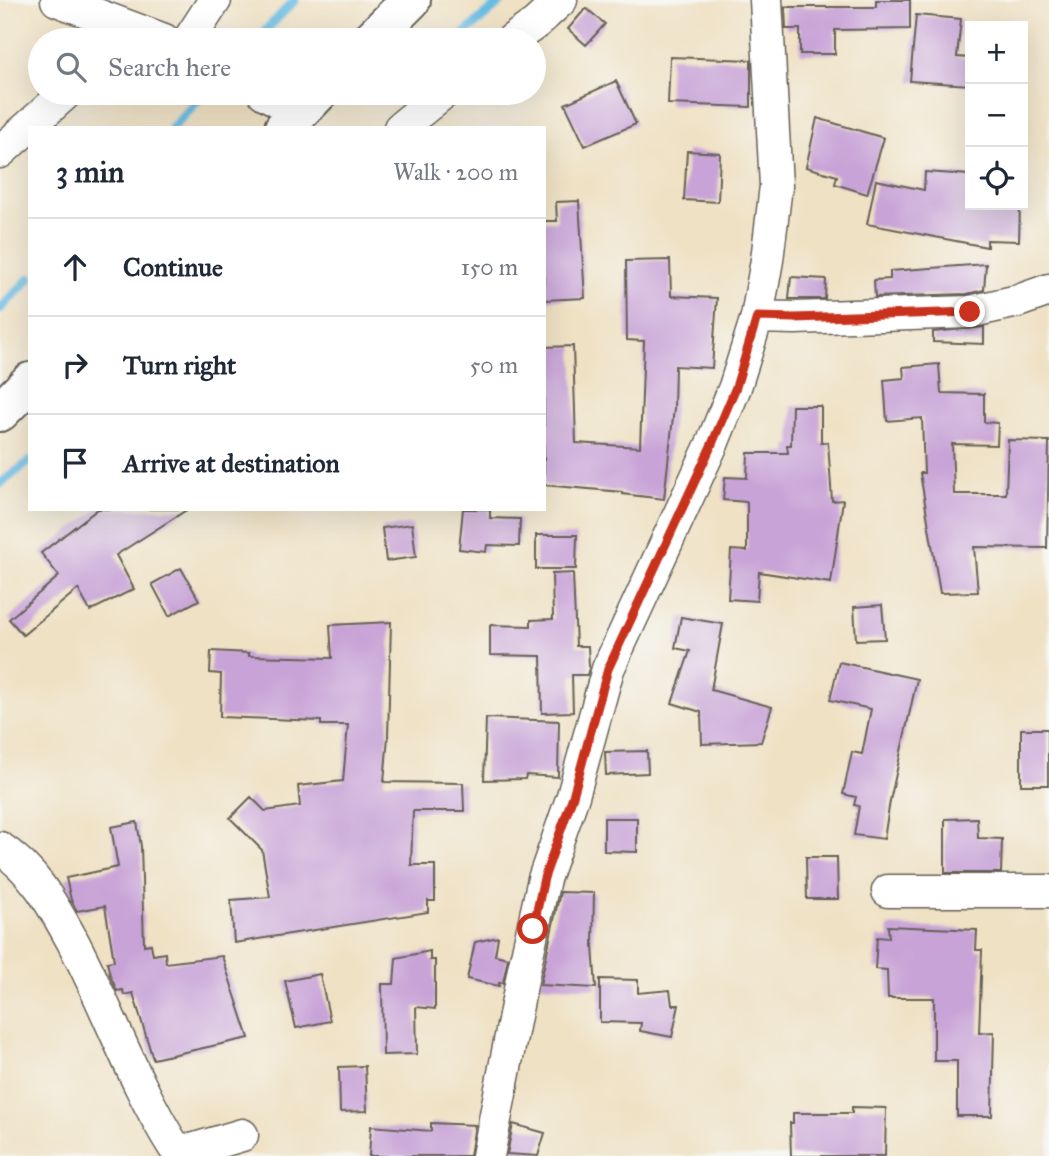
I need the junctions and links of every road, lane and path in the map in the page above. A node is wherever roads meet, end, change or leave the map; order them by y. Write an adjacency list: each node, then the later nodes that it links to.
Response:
1 (57, 0): 6 (street)
2 (215, 0): 7 (street)
3 (411, 0): 8 (highway)
4 (561, 0): 9 (street)
5 (766, 0): 17 (street)
6 (115, 28)
7 (197, 28)
8 (383, 28)
9 (529, 28)
10 (53, 105): 12 (street)
11 (428, 105): 13 (street)
12 (29, 126)
13 (402, 126)
14 (28, 127): 15 (street)
15 (0, 152)
16 (1049, 290): 17 (street)
17 (757, 317): 24 (street)
18 (28, 384): 19 (highway)
19 (0, 411)
20 (0, 848): 23 (street)
21 (888, 891): 22 (street)
22 (1049, 891)
23 (242, 1135)
24 (488, 1156)

